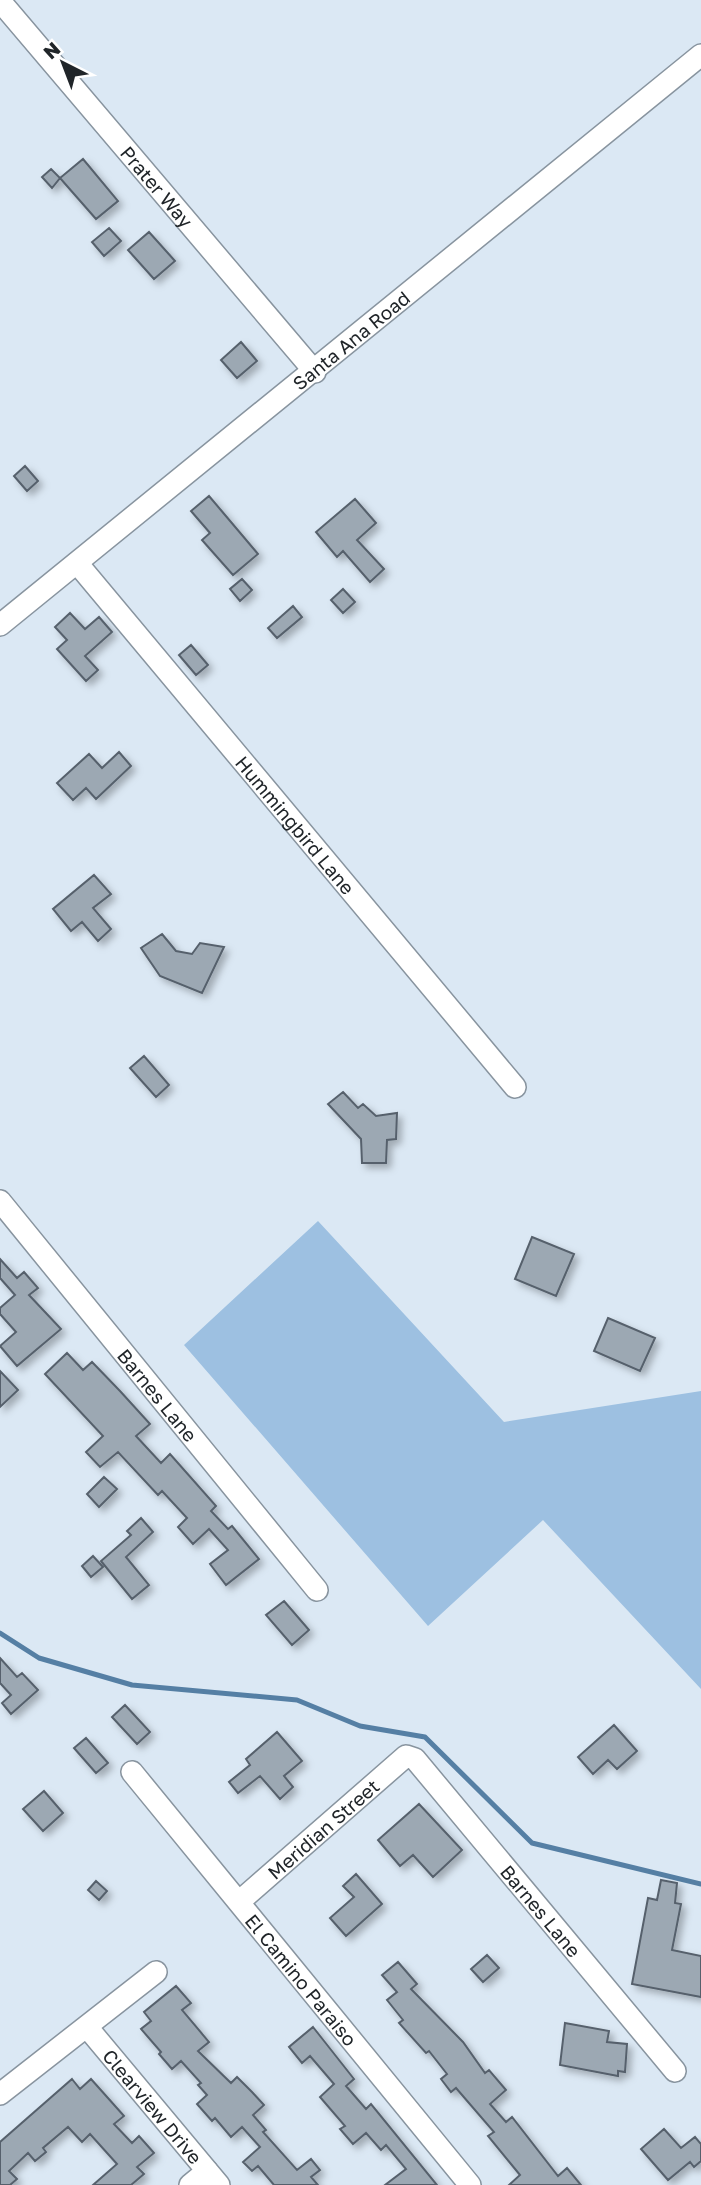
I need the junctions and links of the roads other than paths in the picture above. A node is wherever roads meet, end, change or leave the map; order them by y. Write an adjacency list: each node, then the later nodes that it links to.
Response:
1 (0, 1): 3 (street, Prater Way)
2 (701, 55): 3 (street, Santa Ana Road)
3 (315, 372): 4 (street, Santa Ana Road)
4 (77, 563): 5 (street, Santa Ana Road); 6 (street, Hummingbird Lane)
5 (0, 625)
6 (515, 1087)
7 (0, 1201): 8 (street, Barnes Lane)
8 (317, 1590)
9 (405, 1757): 11 (street, Meridian Street); 14 (street, Barnes Lane)
10 (132, 1772): 11 (street, El Camino Paraiso)
11 (240, 1901): 18 (street, El Camino Paraiso)
12 (156, 1972): 13 (street)
13 (87, 2027): 15 (street); 16 (street, Clearview Drive)
14 (676, 2071)
15 (0, 2094)
16 (213, 2178): 17 (street)
17 (190, 2185)
18 (470, 2185)

